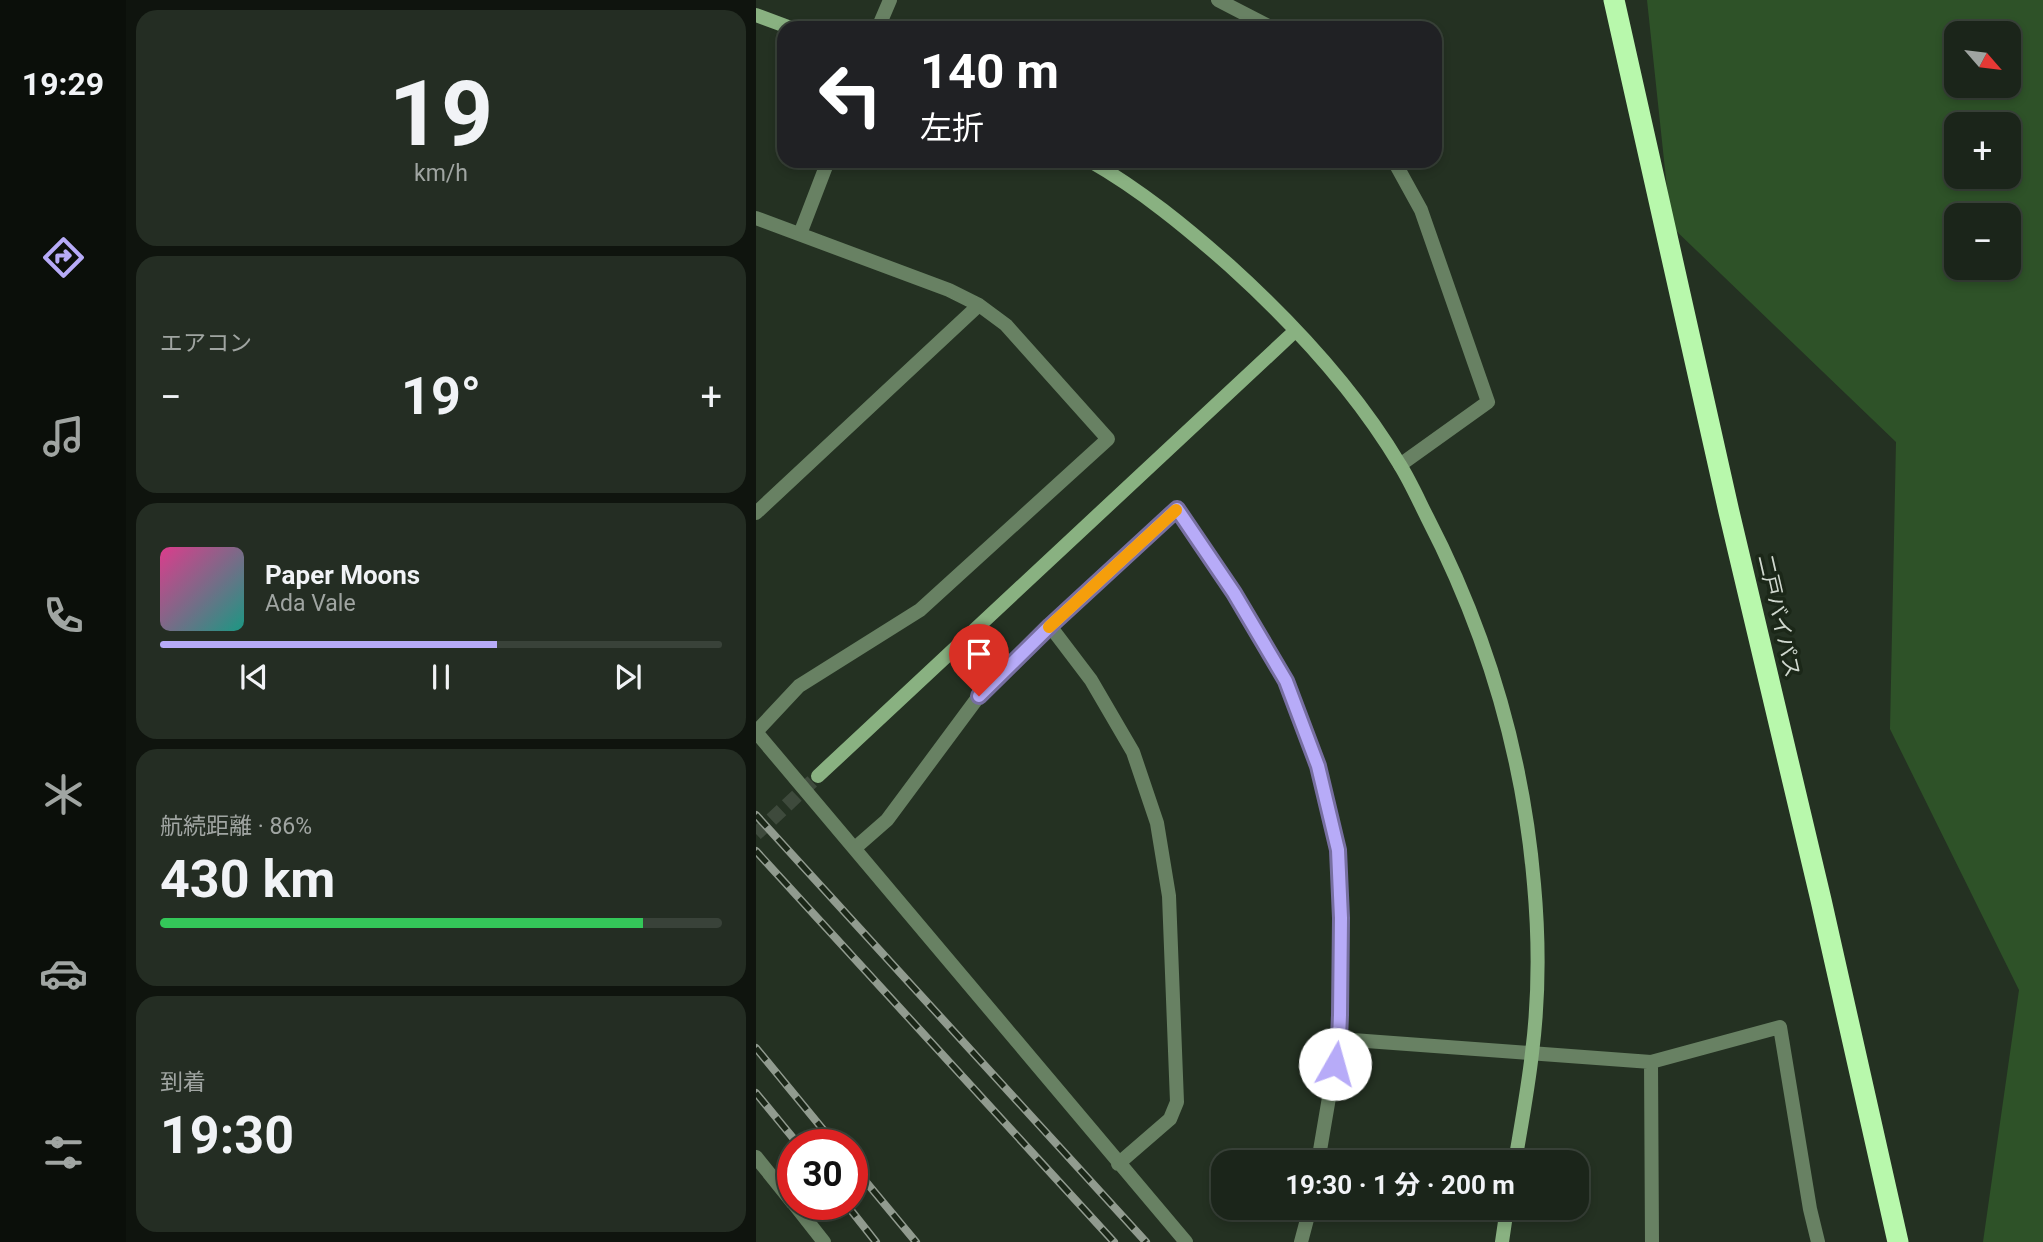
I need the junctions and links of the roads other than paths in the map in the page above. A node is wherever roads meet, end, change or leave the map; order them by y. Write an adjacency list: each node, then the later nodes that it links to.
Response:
1 (890, 0): 5 (street)
2 (1218, 0): 6 (street)
3 (1614, 0): 37 (highway, 二戸バイパス)
4 (756, 15): 7 (street)
5 (881, 21)
6 (1258, 21)
7 (777, 23)
8 (825, 168): 12 (street)
9 (1102, 168): 14 (street)
10 (1398, 168): 15 (street)
11 (756, 218): 12 (street)
12 (800, 234): 13 (street)
13 (979, 306): 16 (street); 19 (street)
14 (1296, 331): 15 (street); 18 (street)
15 (1401, 465): 21 (street)
16 (756, 513)
17 (1050, 626): 19 (street); 20 (street); 26 (street)
18 (818, 776)
19 (855, 848): 26 (street)
20 (1339, 1039): 21 (street); 23 (street)
21 (1532, 1052): 22 (street); 24 (street)
22 (1651, 1062): 35 (street); 36 (street)
23 (1320, 1150)
24 (1517, 1150)
25 (756, 1157): 27 (street)
26 (1118, 1164): 32 (street)
27 (777, 1183)
28 (807, 1220): 31 (street)
29 (1307, 1220): 33 (street)
30 (1505, 1220): 34 (street)
31 (824, 1242)
32 (1186, 1242)
33 (1301, 1242)
34 (1502, 1242)
35 (1652, 1242)
36 (1818, 1242)
37 (1898, 1242)

